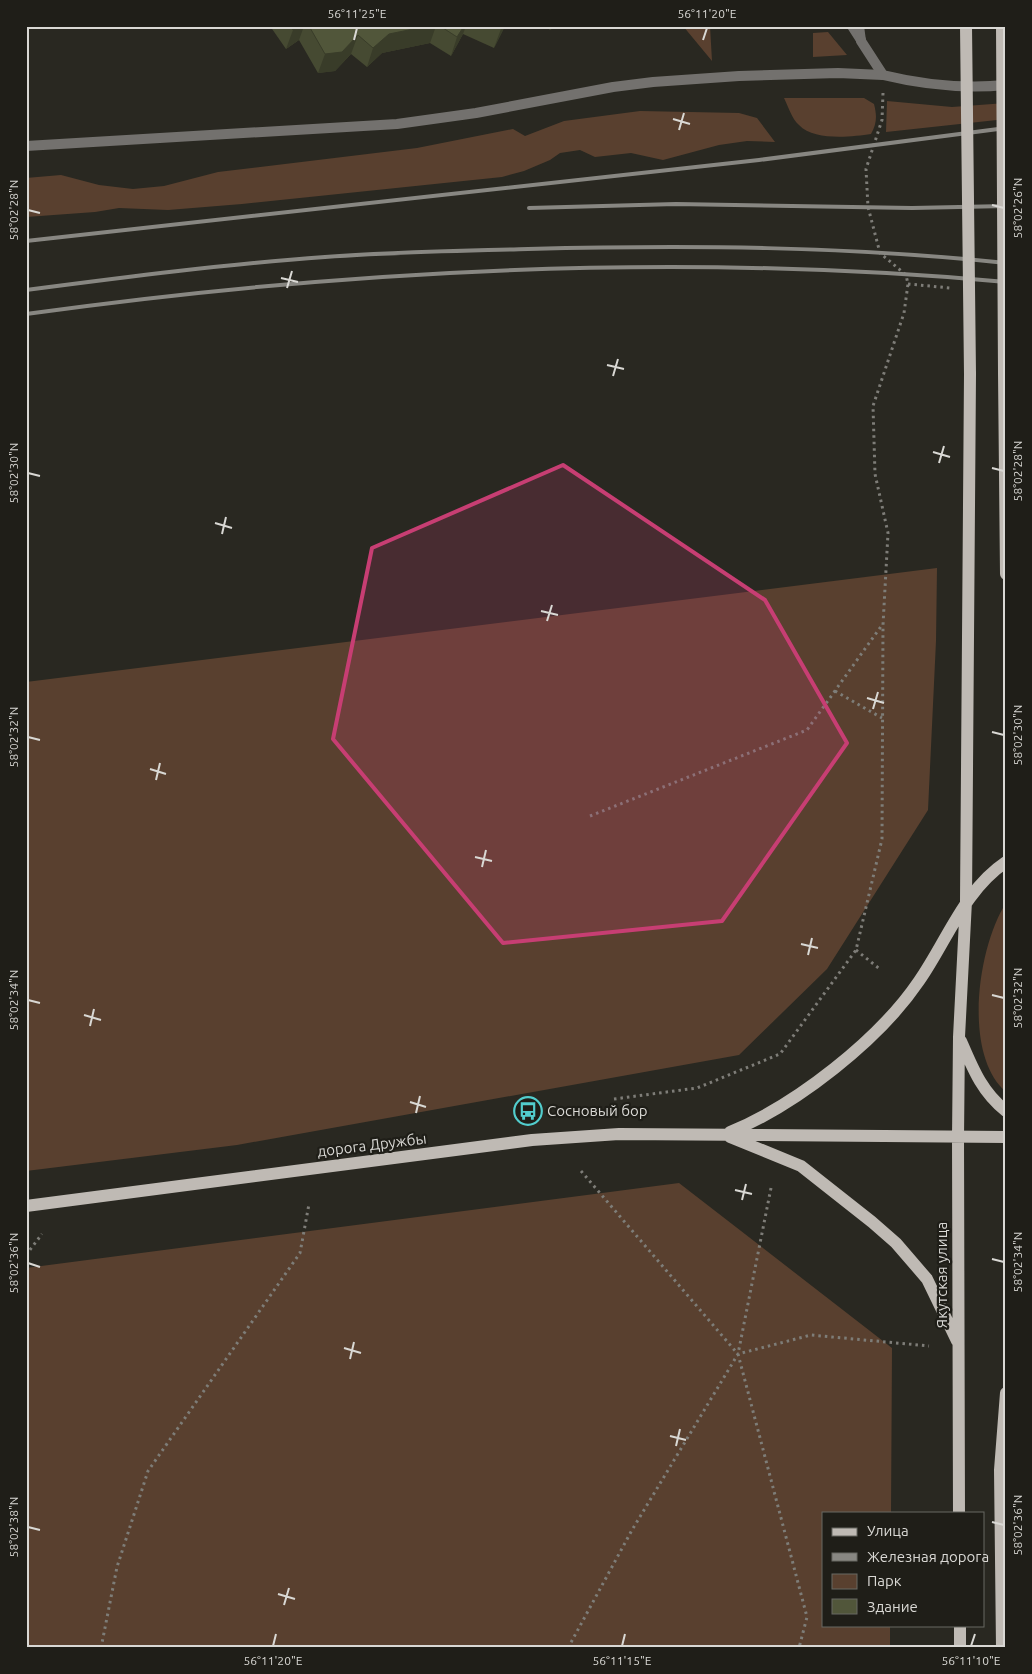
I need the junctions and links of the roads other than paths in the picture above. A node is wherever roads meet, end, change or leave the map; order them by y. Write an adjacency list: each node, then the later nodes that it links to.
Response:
1 (852, 26): 5 (street)
2 (859, 26): 5 (street)
3 (966, 26): 11 (main road, Якутская улица, bridge)
4 (1002, 26): 9 (main road, bridge)
5 (861, 41): 6 (street)
6 (884, 75): 7 (street); 8 (street)
7 (1006, 85)
8 (26, 146)
9 (1006, 574)
10 (1006, 862): 11 (main road)
11 (966, 902): 12 (main road, Якутская улица); 14 (main road)
12 (959, 1037): 13 (main road); 16 (main road, Якутская улица)
13 (1006, 1111)
14 (723, 1134): 16 (main road, дорога Дружбы); 17 (main road, дорога Дружбы); 18 (main road)
15 (1006, 1137): 16 (main road, дорога Дружбы)
16 (958, 1138): 18 (main road, Якутская улица)
17 (26, 1206)
18 (958, 1343): 20 (main road, Якутская улица)
19 (1006, 1394): 23 (main road)
20 (959, 1512)
21 (960, 1626): 22 (main road)
22 (960, 1648)
23 (1002, 1648)

